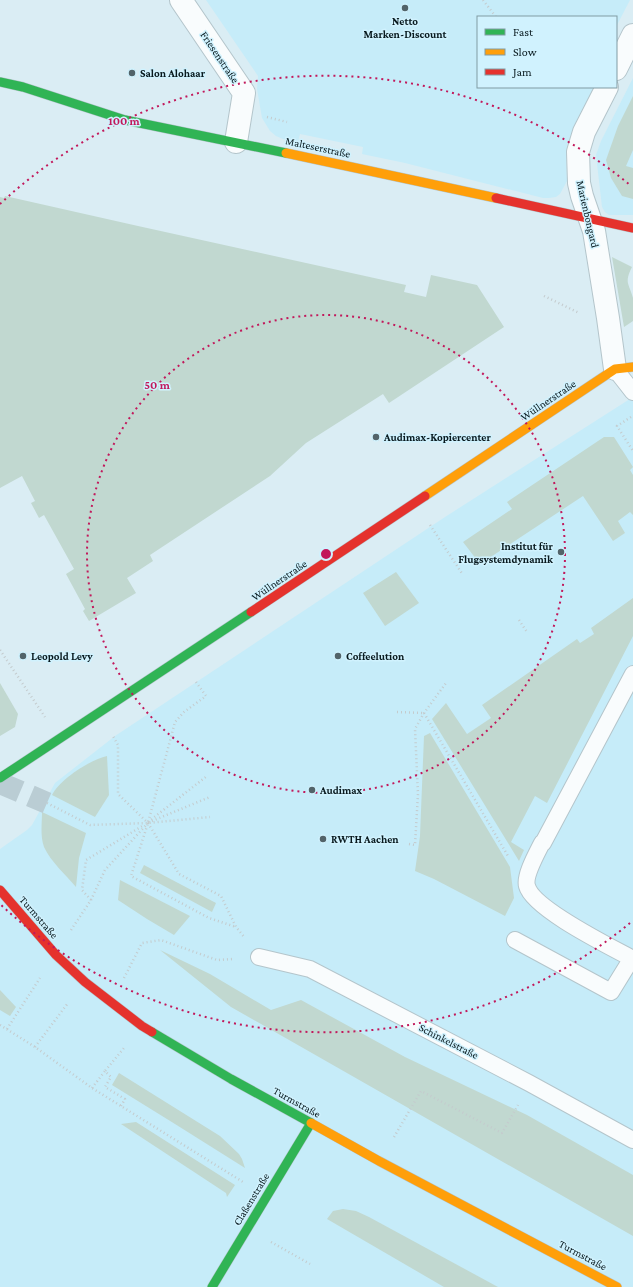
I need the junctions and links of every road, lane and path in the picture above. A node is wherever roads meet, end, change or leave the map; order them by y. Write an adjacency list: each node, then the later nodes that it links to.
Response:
1 (181, 0): 8 (street, Friesenstraße)
2 (483, 0): 3 (path)
3 (495, 16)
4 (633, 35): 5 (street)
5 (617, 67)
6 (0, 82): 8 (street, Malteserstraße)
7 (606, 88): 9 (street, Marienbongard)
8 (236, 142): 9 (street, Malteserstraße)
9 (590, 218): 10 (street, Malteserstraße); 12 (street, Marienbongard)
10 (633, 228)
11 (544, 296): 12 (path)
12 (608, 318): 13 (street, Marienbongard)
13 (624, 368): 14 (lane); 17 (street, Wüllnerstraße)
14 (633, 392)
15 (633, 416): 16 (path)
16 (633, 451)
17 (415, 503): 18 (path); 26 (street, Wüllnerstraße)
18 (463, 575)
19 (519, 620): 20 (path)
20 (527, 632)
21 (0, 650): 28 (path)
22 (633, 674): 42 (lane)
23 (446, 683): 27 (path)
24 (206, 696): 34 (path)
25 (397, 712): 27 (path)
26 (100, 713): 28 (street, Wüllnerstraße); 34 (path)
27 (424, 713): 35 (path); 36 (path)
28 (60, 739): 30 (street, Wüllnerstraße)
29 (207, 776): 34 (path)
30 (0, 778)
31 (210, 797): 34 (path)
32 (47, 803): 34 (path)
33 (210, 817): 34 (path)
34 (148, 823): 34 (path); 38 (path); 38 (path)
35 (409, 844)
36 (511, 859)
37 (0, 890): 40 (street, Turmstraße)
38 (91, 900): 40 (path)
39 (515, 940): 42 (lane)
40 (56, 955): 44 (street, Turmstraße); 48 (path)
41 (259, 958): 55 (lane, Schinkelstraße)
42 (632, 959)
43 (217, 960): 45 (path)
44 (85, 982): 45 (street, Turmstraße); 49 (path)
45 (111, 1003): 47 (street, Turmstraße)
46 (0, 1025): 48 (path)
47 (142, 1026): 50 (path); 54 (street, Turmstraße)
48 (7, 1029): 49 (path)
49 (35, 1047): 51 (path)
50 (106, 1072): 51 (path); 52 (path)
51 (92, 1088): 52 (path)
52 (121, 1106): 57 (path)
53 (514, 1113): 56 (path)
54 (311, 1123): 56 (street, Turmstraße); 57 (street, Claßenstraße)
55 (633, 1140)
56 (379, 1161): 61 (street, Turmstraße)
57 (267, 1196): 58 (street, Claßenstraße)
58 (248, 1229): 59 (path); 60 (street, Claßenstraße)
59 (310, 1264)
60 (212, 1287)
61 (617, 1287)

